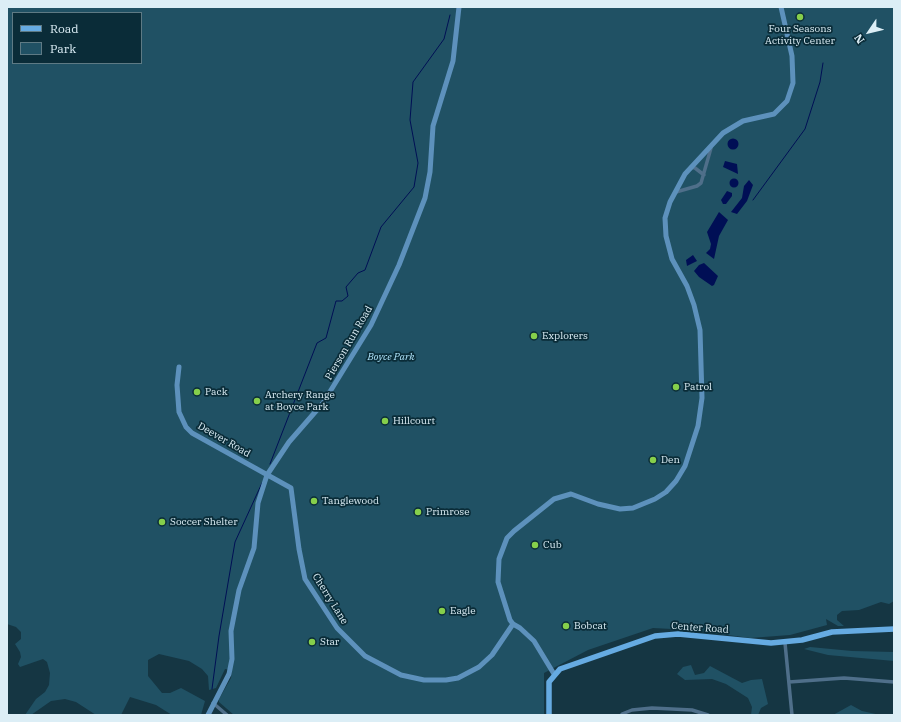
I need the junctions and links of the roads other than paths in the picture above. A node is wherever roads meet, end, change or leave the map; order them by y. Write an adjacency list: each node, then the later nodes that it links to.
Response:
1 (460, 7): 8 (street, Pierson Run Road)
2 (781, 7): 3 (street)
3 (711, 146): 4 (street); 5 (street)
4 (691, 167): 5 (street); 6 (street)
5 (704, 175): 6 (street)
6 (675, 192): 9 (street)
7 (179, 367): 8 (street, Deever Road)
8 (267, 475): 9 (street, Cherry Lane); 15 (street, Pierson Run Road)
9 (513, 624): 12 (street)
10 (894, 629): 11 (main road, Center Road)
11 (785, 642): 12 (main road, Center Road); 13 (street)
12 (554, 674): 19 (main road)
13 (789, 682): 14 (street); 21 (street)
14 (894, 682)
15 (213, 703): 17 (street, Pierson Run Road); 18 (street)
16 (622, 714): 20 (street)
17 (208, 715)
18 (227, 715)
19 (549, 715)
20 (708, 715)
21 (792, 715)

